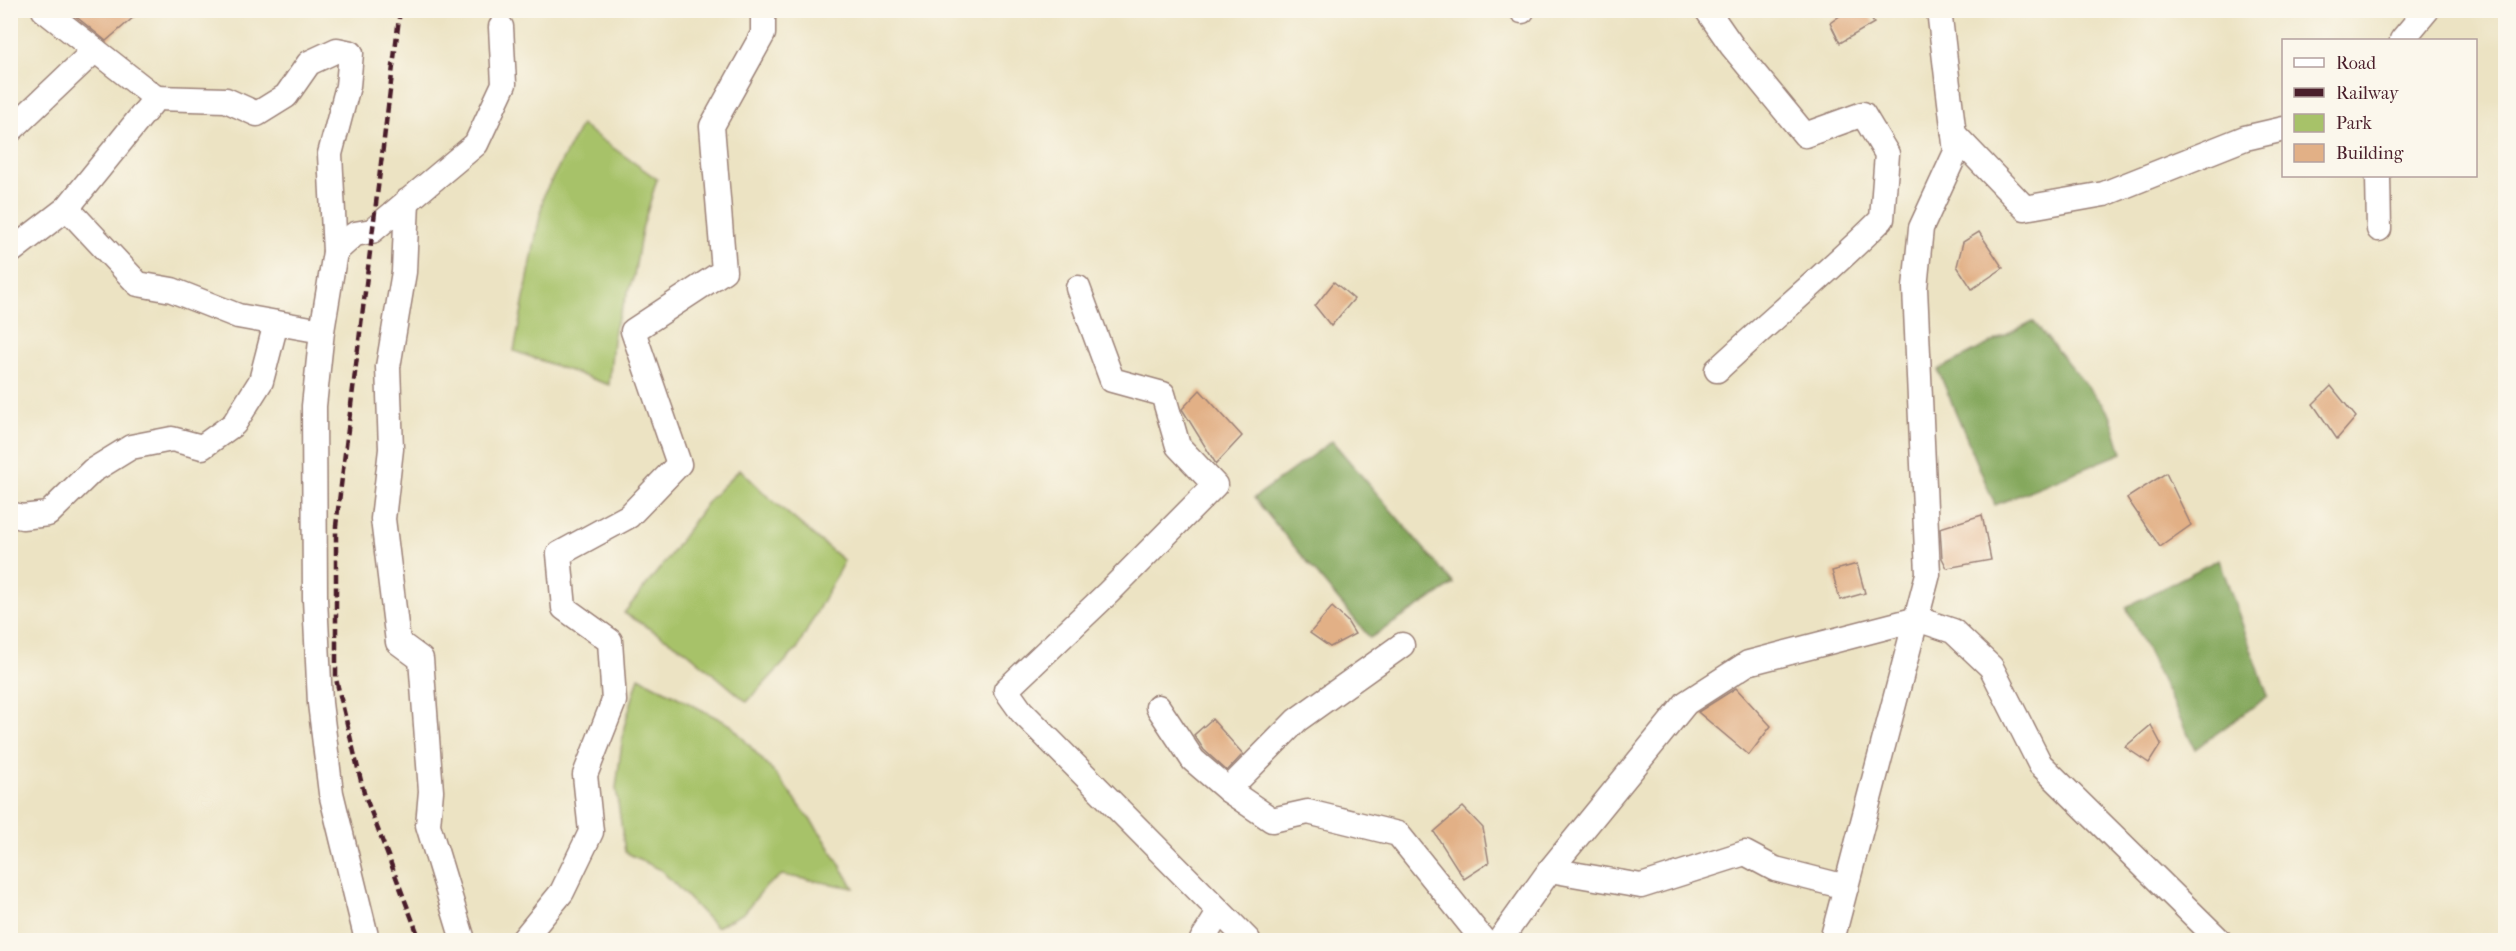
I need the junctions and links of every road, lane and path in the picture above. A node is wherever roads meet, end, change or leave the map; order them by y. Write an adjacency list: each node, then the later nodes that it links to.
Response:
1 (44, 10): 8 (street)
2 (763, 10): 33 (street)
3 (1707, 10): 22 (street)
4 (1939, 10): 12 (street)
5 (2427, 10): 7 (street)
6 (501, 27): 14 (street)
7 (2403, 39)
8 (95, 50): 9 (street); 10 (street)
9 (156, 98): 15 (street); 18 (street)
10 (12, 129)
11 (2282, 129): 12 (street)
12 (1954, 134): 24 (street)
13 (2378, 177): 16 (street)
14 (407, 201): 18 (street); 32 (street)
15 (67, 208): 17 (street); 20 (street)
16 (2379, 229)
17 (10, 252)
18 (335, 252): 21 (street)
19 (1078, 288): 30 (street)
20 (276, 323): 21 (street); 23 (street)
21 (322, 331): 31 (street)
22 (1717, 370)
23 (10, 514)
24 (1917, 619): 28 (street); 29 (street); 39 (street)
25 (1402, 645): 27 (street)
26 (1158, 707): 27 (street)
27 (1228, 790): 36 (street)
28 (1550, 870): 29 (street); 37 (street)
29 (1846, 886): 38 (street)
30 (1219, 913): 34 (street); 35 (street)
31 (368, 940)
32 (462, 940)
33 (524, 940)
34 (1202, 940)
35 (1248, 940)
36 (1484, 940)
37 (1500, 940)
38 (1832, 940)
39 (2219, 940)

